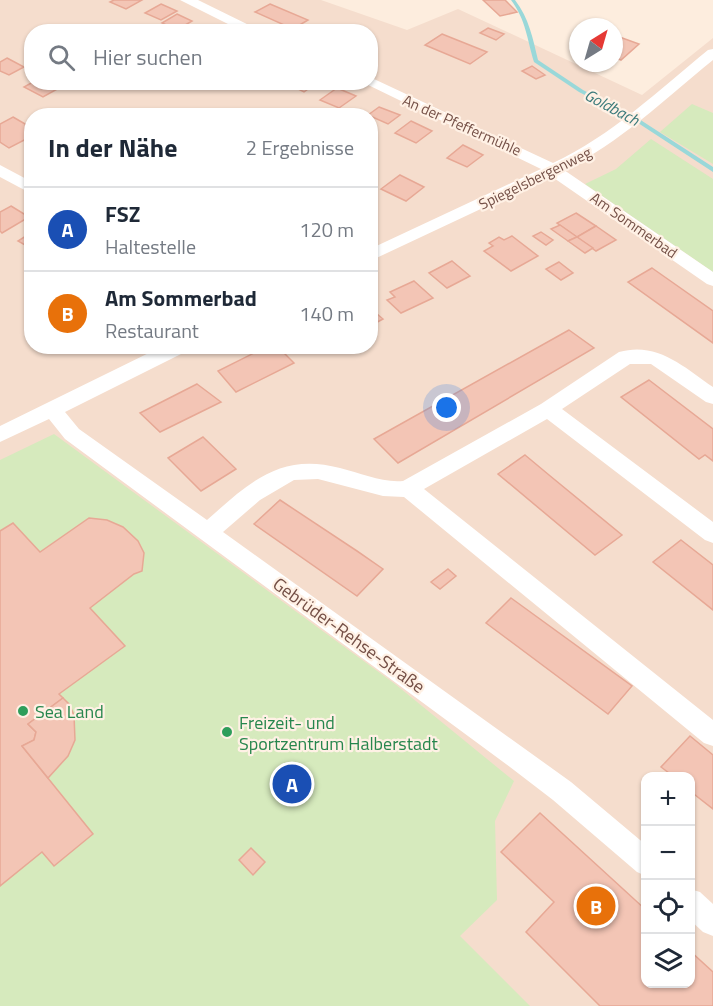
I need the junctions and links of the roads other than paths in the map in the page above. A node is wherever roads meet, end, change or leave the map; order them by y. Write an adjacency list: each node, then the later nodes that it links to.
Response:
1 (187, 0): 2 (street)
2 (239, 24)
3 (713, 53): 6 (street, Spiegelsbergenweg)
4 (378, 86): 6 (street, An der Pfeffermühle)
5 (0, 170): 7 (street)
6 (555, 170): 8 (street, Spiegelsbergenweg); 9 (street, Am Sommerbad)
7 (24, 184)
8 (378, 252)
9 (713, 280)
10 (164, 354): 13 (street)
11 (713, 398): 12 (street)
12 (548, 409): 15 (street); 17 (street)
13 (52, 410): 14 (street); 16 (street, Gebrüder-Rehse-Straße)
14 (0, 435)
15 (411, 491): 16 (street); 18 (street)
16 (208, 532): 19 (street, Gebrüder-Rehse-Straße)
17 (713, 534)
18 (713, 735)
19 (641, 860)
20 (695, 906): 21 (street)
21 (713, 922)

